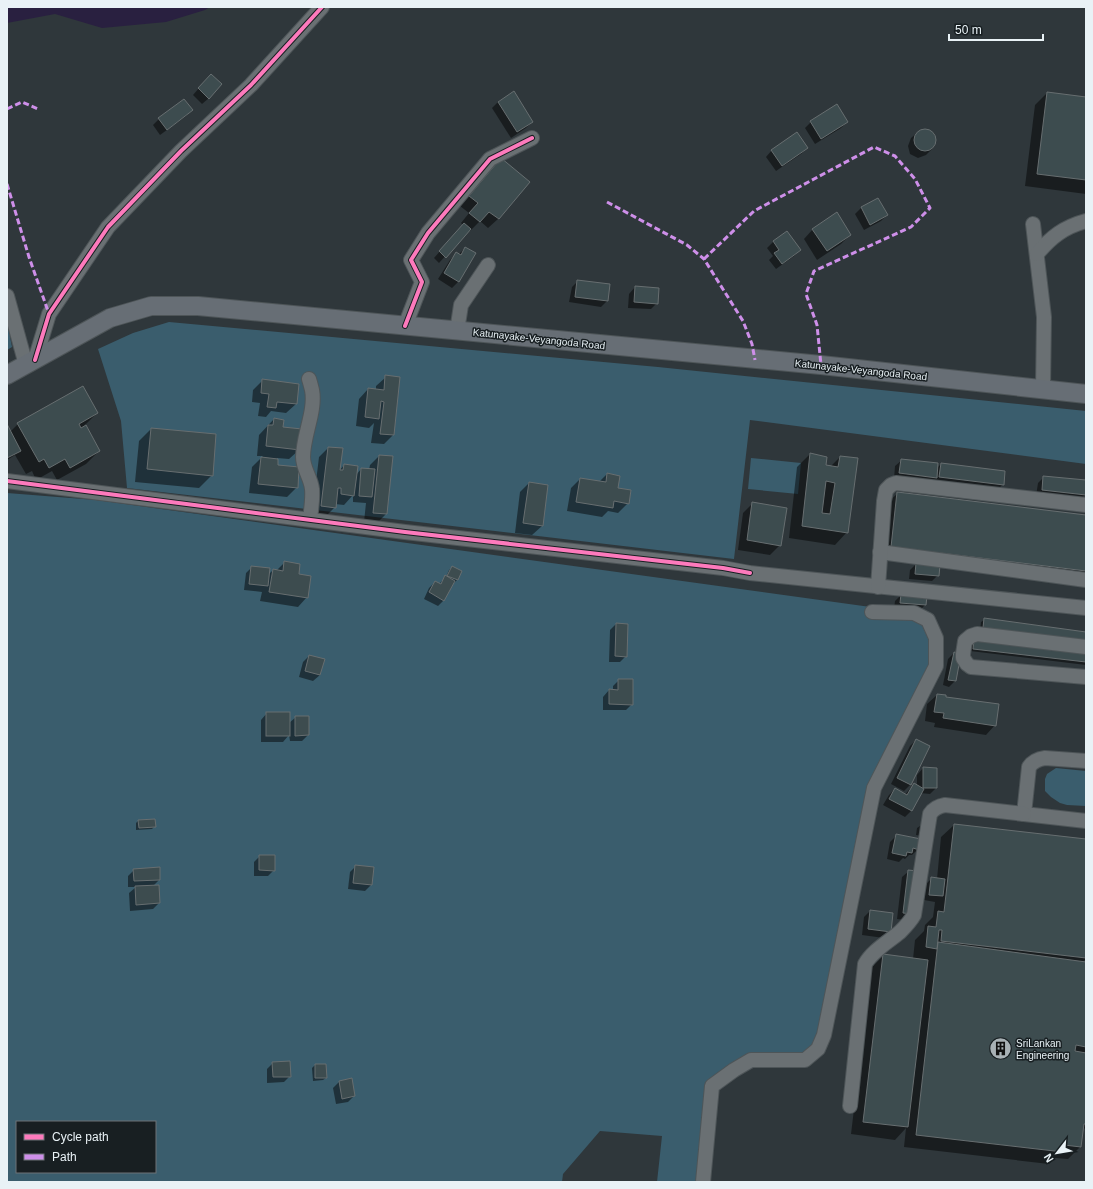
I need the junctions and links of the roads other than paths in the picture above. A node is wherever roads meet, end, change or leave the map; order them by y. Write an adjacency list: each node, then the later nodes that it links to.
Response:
1 (322, 7): 10 (street)
2 (532, 138): 8 (street)
3 (1086, 221): 5 (street)
4 (1033, 224): 5 (street)
5 (1036, 254): 13 (street)
6 (488, 265): 9 (street)
7 (7, 296): 10 (street)
8 (405, 326): 9 (main road, Katunayake-Veyangoda Road); 10 (main road, Katunayake-Veyangoda Road)
9 (457, 331): 13 (main road, Katunayake-Veyangoda Road)
10 (31, 363): 11 (main road, Katunayake-Veyangoda Road)
11 (7, 375)
12 (309, 379): 17 (street)
13 (1043, 389): 14 (main road, Katunayake-Veyangoda Road)
14 (1086, 394)
15 (7, 481): 17 (street)
16 (1086, 505): 18 (street)
17 (310, 520): 20 (street)
18 (880, 552): 19 (street); 20 (street)
19 (1086, 580)
20 (878, 587): 21 (street)
21 (1086, 608)
22 (872, 612): 29 (street)
23 (1086, 647): 24 (street)
24 (1086, 677)
25 (1086, 761): 26 (street)
26 (1024, 814): 27 (street); 28 (street)
27 (1086, 821)
28 (850, 1106)
29 (703, 1182)

